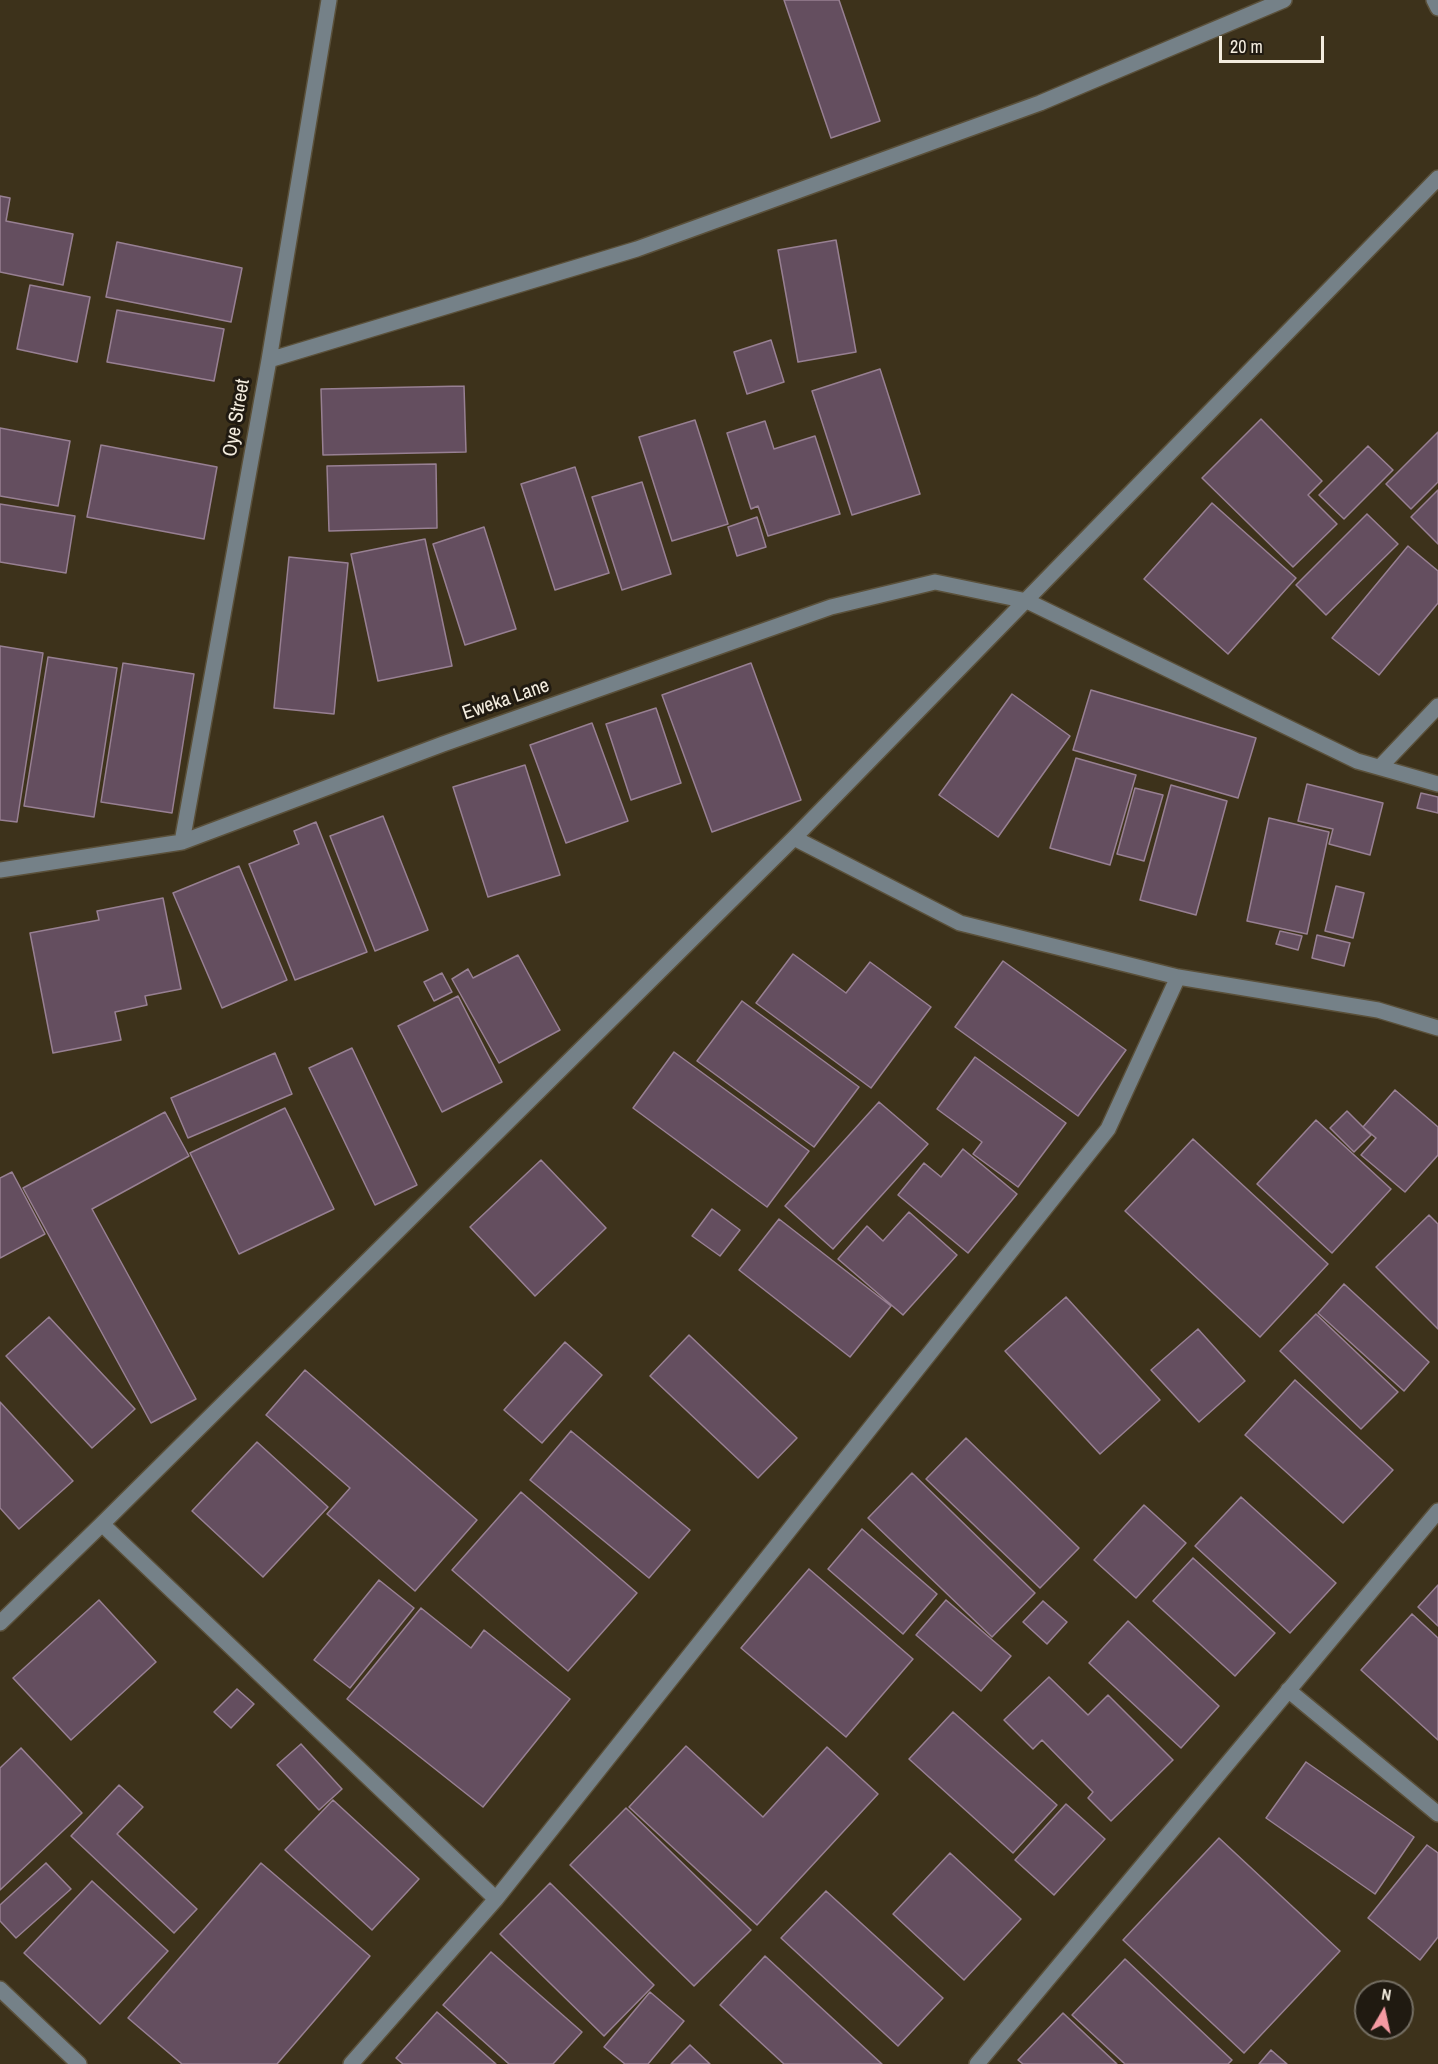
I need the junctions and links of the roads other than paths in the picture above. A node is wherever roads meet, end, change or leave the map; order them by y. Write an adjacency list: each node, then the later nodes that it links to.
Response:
1 (329, 0): 6 (street, Oye Street)
2 (1284, 0): 6 (street)
3 (1434, 0): 4 (street)
4 (1438, 8)
5 (1438, 178): 7 (street)
6 (269, 360): 12 (street, Oye Street)
7 (1027, 601): 9 (street, Eweka Lane); 11 (street); 12 (street, Eweka Lane)
8 (1438, 706): 9 (street)
9 (1380, 767): 10 (street, Eweka Lane)
10 (1438, 784)
11 (794, 838): 14 (street); 17 (street)
12 (182, 843): 13 (street, Eweka Lane)
13 (0, 870)
14 (1178, 977): 15 (street); 21 (street)
15 (1438, 1028)
16 (1438, 1511): 19 (street)
17 (102, 1524): 18 (street); 21 (street)
18 (0, 1623)
19 (1288, 1690): 20 (street); 23 (street)
20 (1438, 1814)
21 (496, 1899): 25 (street)
22 (0, 1989): 24 (street)
23 (983, 2062)
24 (78, 2064)
25 (351, 2064)

